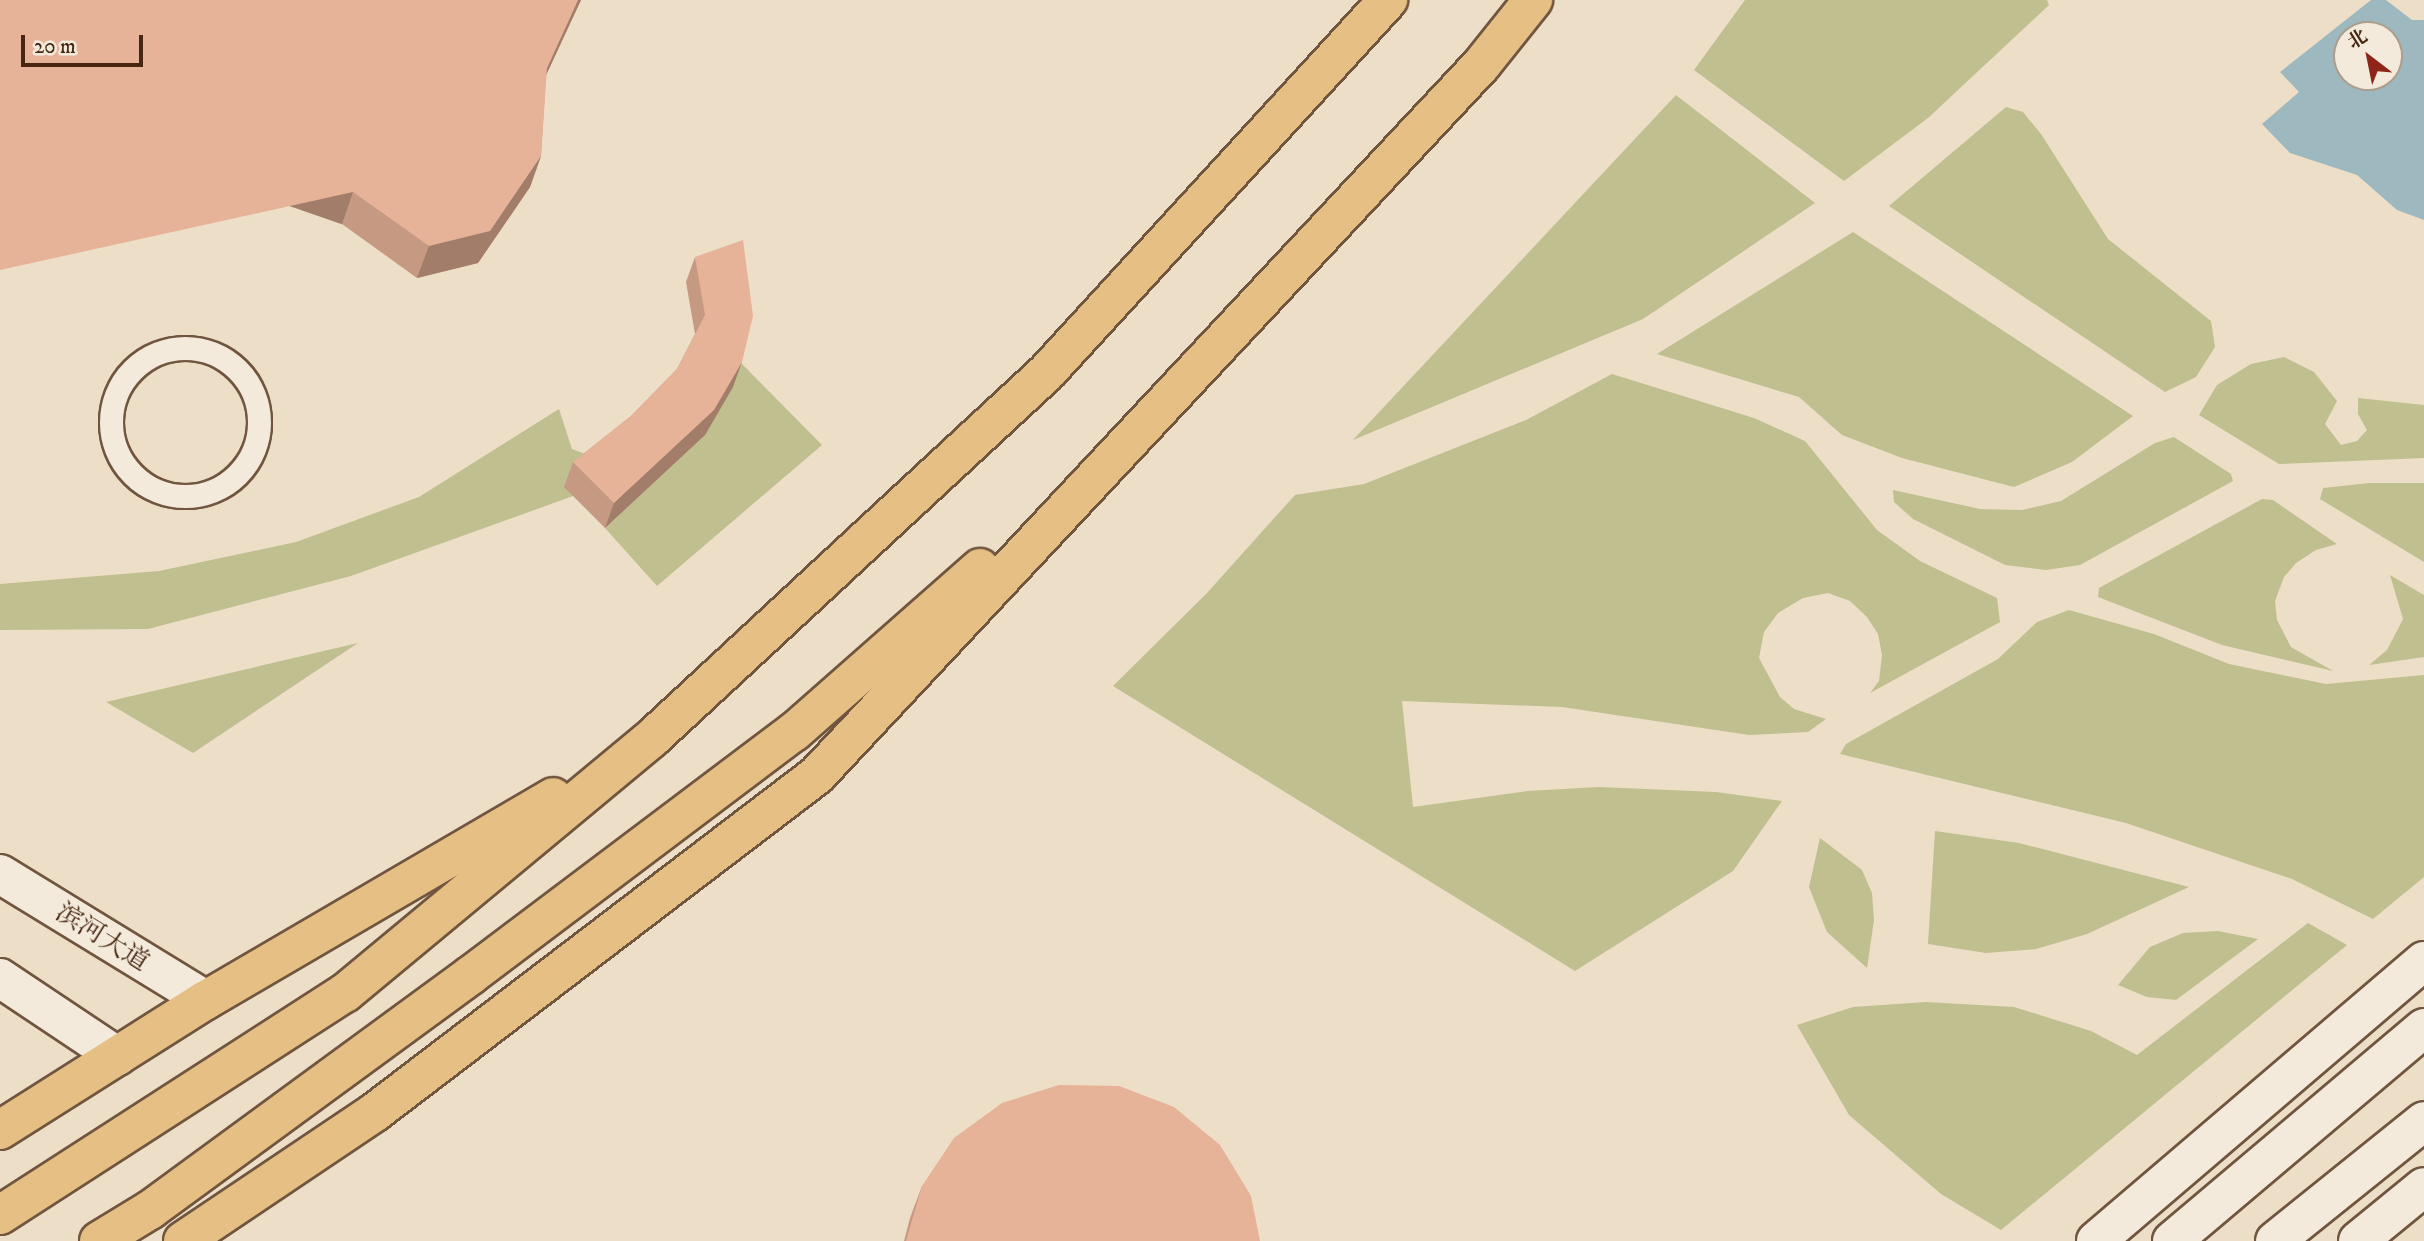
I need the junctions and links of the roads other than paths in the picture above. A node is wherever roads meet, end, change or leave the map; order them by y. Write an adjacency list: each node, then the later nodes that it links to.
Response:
1 (1388, 0): 5 (main road)
2 (1533, 0): 4 (main road)
3 (203, 349): 3 (lane)
4 (1147, 420): 16 (main road); 17 (main road)
5 (651, 739): 9 (main road); 15 (main road)
6 (0, 874): 9 (street, 滨河大道)
7 (2424, 961): 18 (street)
8 (0, 978): 11 (street)
9 (206, 1000): 11 (main road)
10 (2424, 1028): 19 (street)
11 (117, 1056): 13 (main road)
12 (2424, 1121): 20 (street)
13 (0, 1130)
14 (2424, 1187): 21 (street)
15 (0, 1215)
16 (99, 1241)
17 (183, 1241)
18 (2096, 1241)
19 (2172, 1241)
20 (2275, 1241)
21 (2358, 1241)

